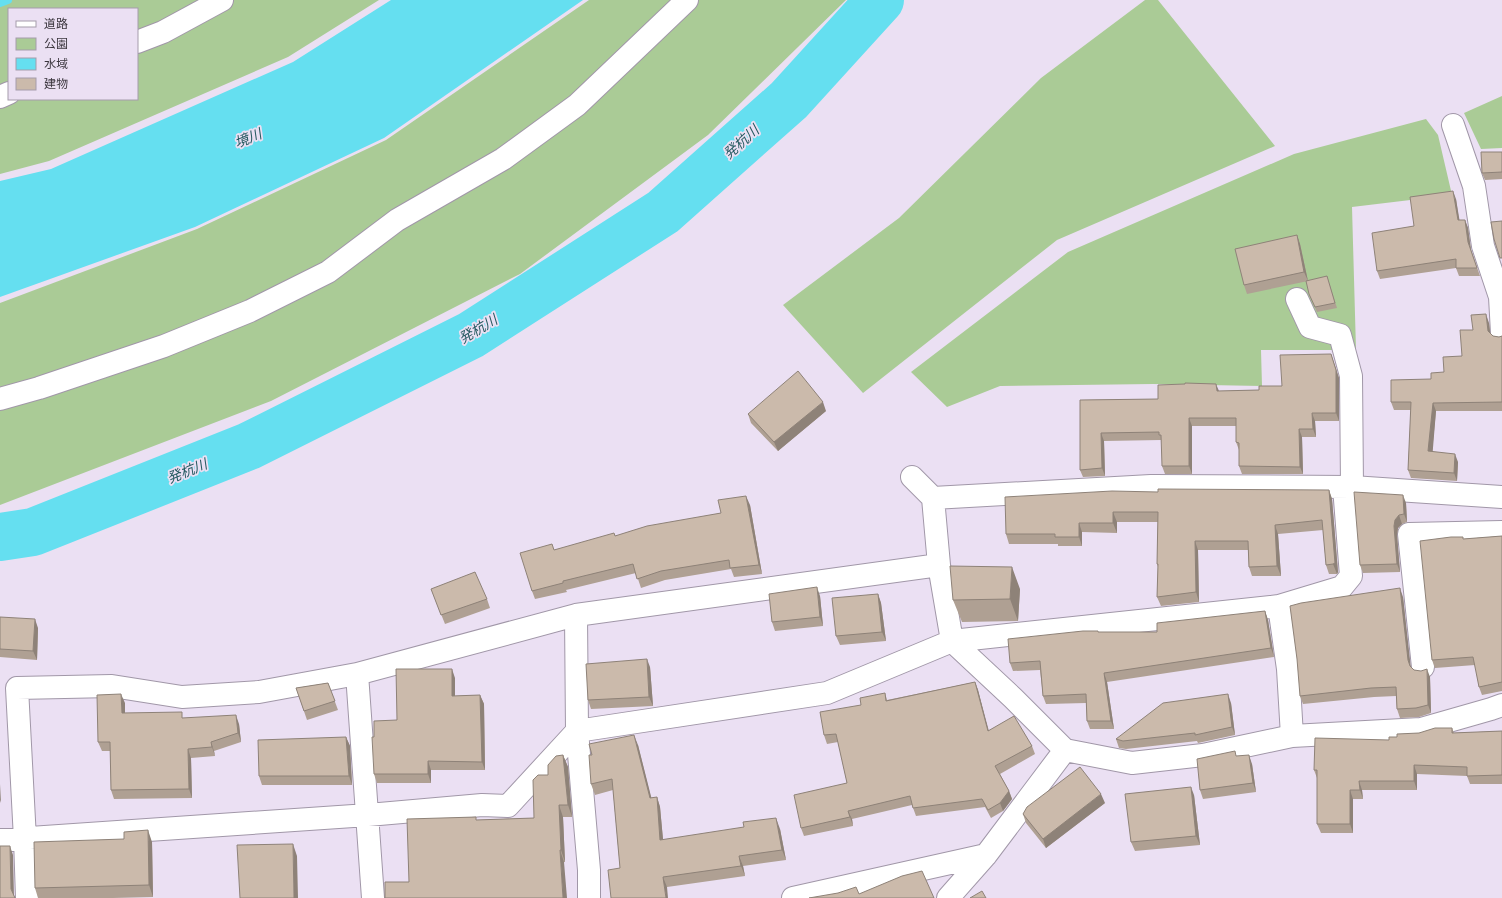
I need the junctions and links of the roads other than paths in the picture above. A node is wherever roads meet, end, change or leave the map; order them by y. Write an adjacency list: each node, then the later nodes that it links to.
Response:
1 (222, 0): 3 (street)
2 (687, 0): 8 (street)
3 (138, 42)
4 (1453, 125): 5 (street)
5 (1501, 297): 7 (street)
6 (1297, 299): 10 (street)
7 (1502, 333)
8 (0, 399)
9 (912, 477): 12 (street)
10 (1348, 487): 11 (street); 12 (street); 15 (street)
11 (1502, 497)
12 (933, 498): 14 (street)
13 (1502, 532): 18 (street)
14 (938, 566): 16 (street); 17 (street)
15 (1279, 606): 17 (street); 23 (street)
16 (576, 615): 19 (street); 22 (street)
17 (952, 641): 22 (street); 24 (street)
18 (1423, 667)
19 (357, 674): 20 (street); 25 (street)
20 (9, 689): 26 (street)
21 (1502, 704): 23 (street)
22 (577, 732): 25 (street); 31 (street)
23 (1292, 736): 24 (street)
24 (1065, 750): 28 (street)
25 (368, 815): 26 (street); 30 (street)
26 (25, 839): 27 (street); 29 (street)
27 (0, 840)
28 (986, 855): 32 (street); 33 (street)
29 (27, 898)
30 (373, 898)
31 (589, 898)
32 (793, 898)
33 (948, 898)

